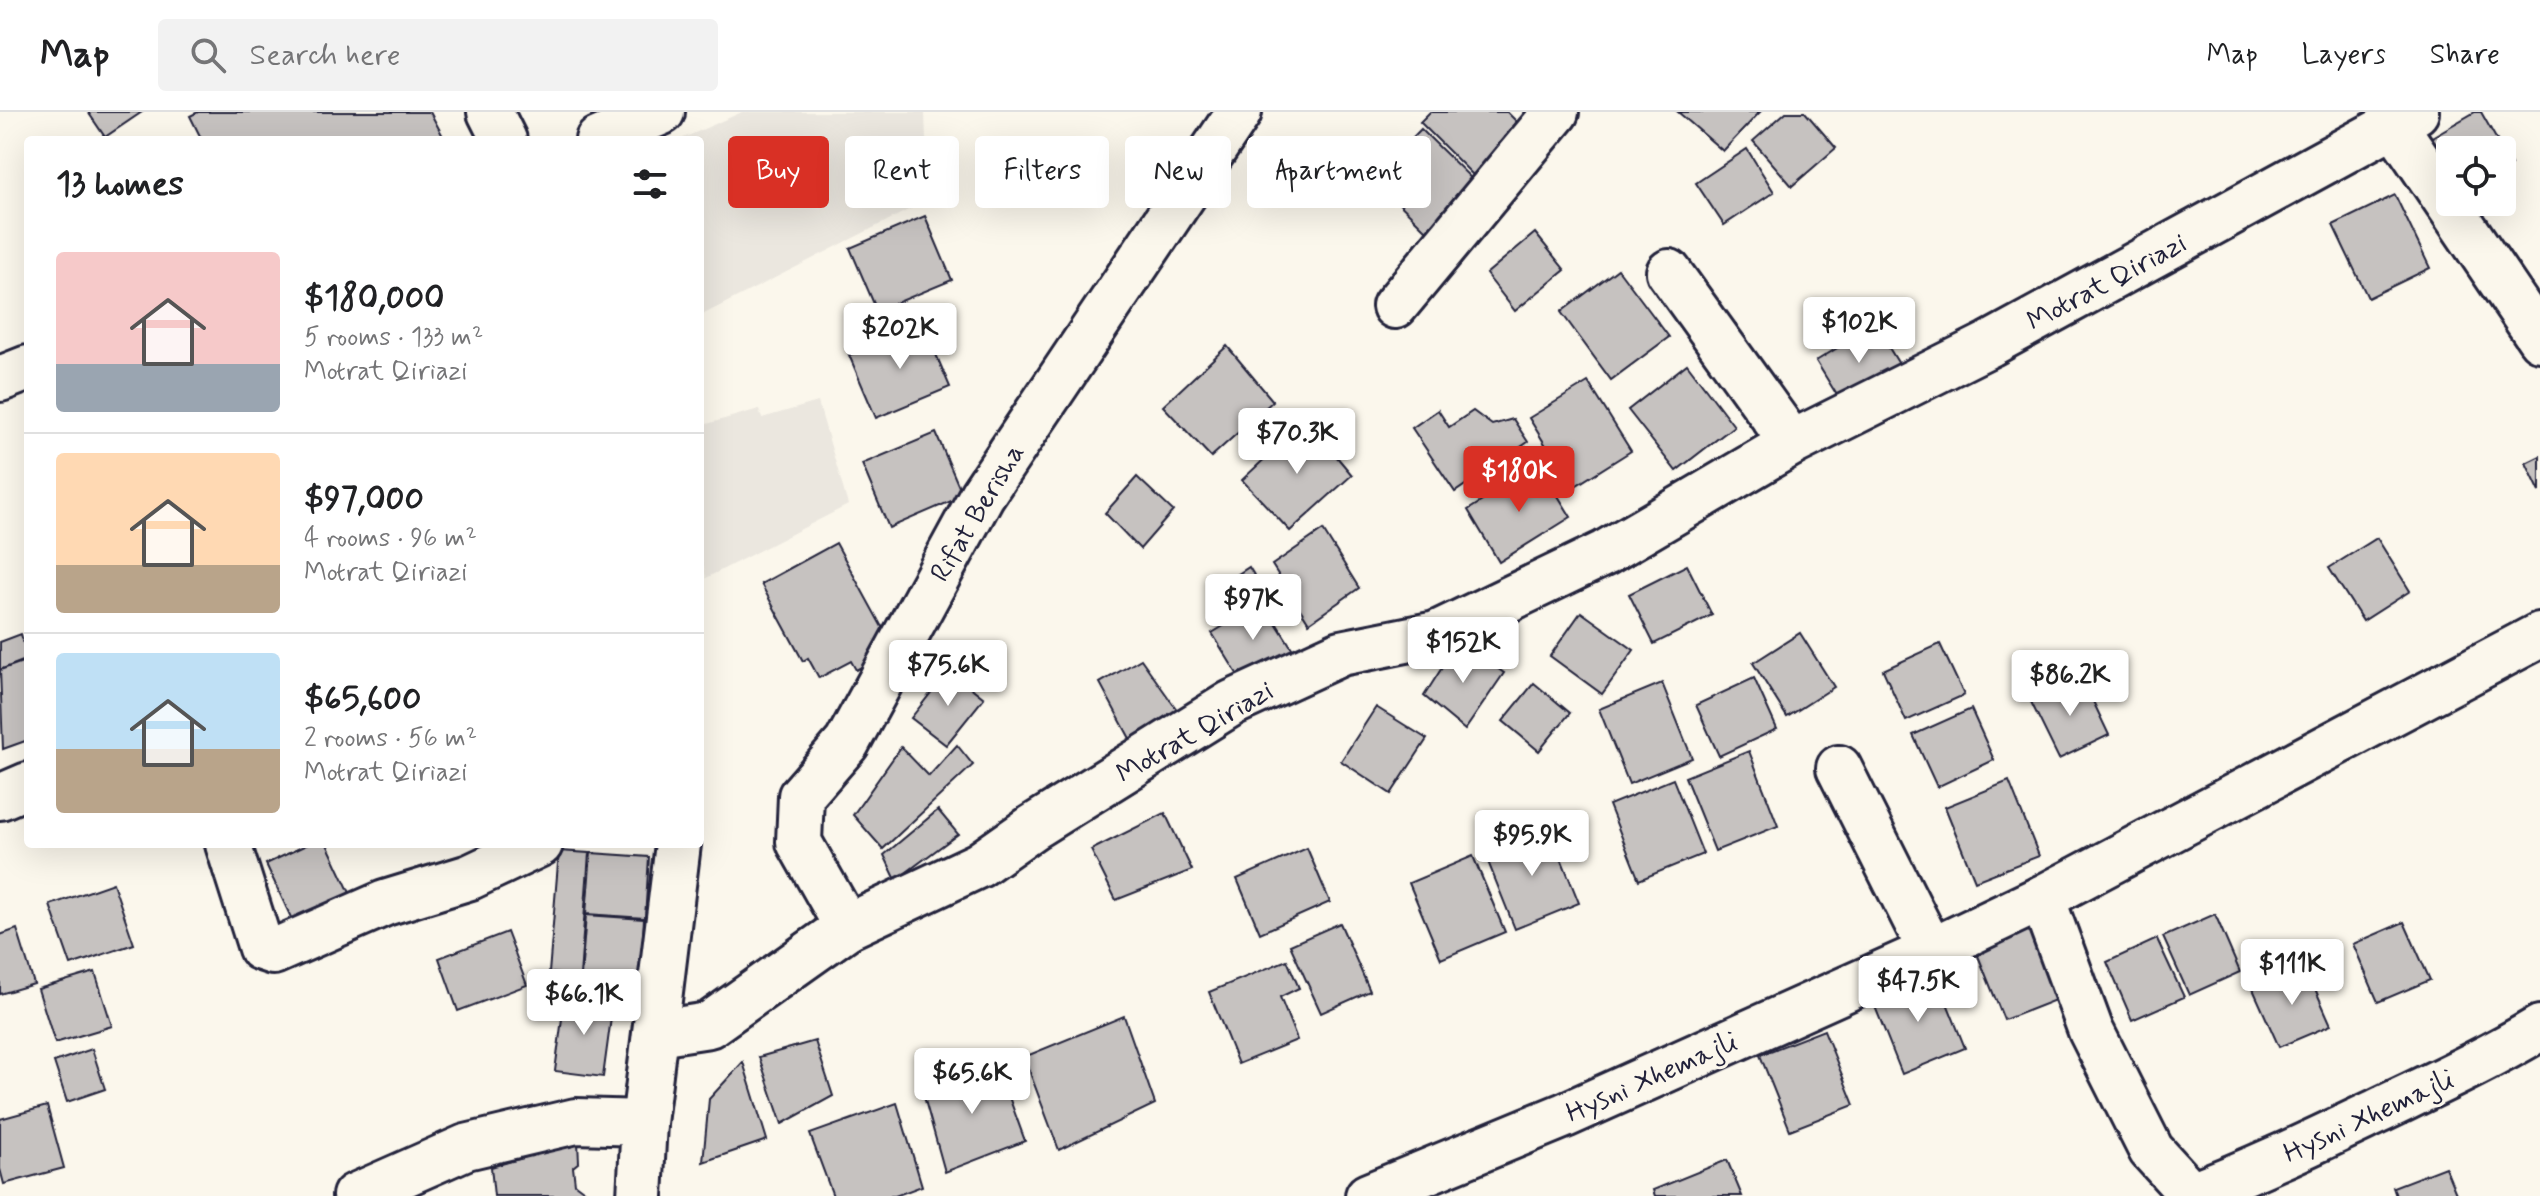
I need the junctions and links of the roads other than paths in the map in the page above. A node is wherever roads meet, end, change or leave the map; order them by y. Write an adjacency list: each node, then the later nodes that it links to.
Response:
1 (490, 112): 6 (street)
2 (662, 112): 7 (street)
3 (1239, 112): 22 (street, Rifat Berisha)
4 (1556, 112): 9 (street)
5 (2405, 118): 10 (street); 13 (street, Motrat Qiriazi)
6 (502, 136)
7 (607, 136)
8 (1669, 272): 13 (street)
9 (1395, 306)
10 (2540, 339)
11 (24, 370): 12 (street)
12 (0, 379)
13 (1792, 443): 22 (street, Motrat Qiriazi)
14 (2540, 635): 21 (street, Hysni Xhemajli)
15 (1839, 768): 23 (street)
16 (24, 787): 17 (street)
17 (0, 797)
18 (229, 848): 19 (street)
19 (532, 848)
20 (678, 848): 25 (street)
21 (2042, 898): 23 (street, Hysni Xhemajli); 27 (street, Hysni Xhemajli)
22 (847, 927): 25 (street, Motrat Qiriazi)
23 (1931, 951): 30 (street, Hysni Xhemajli)
24 (2540, 1028): 27 (street, Hysni Xhemajli)
25 (657, 1033): 26 (street)
26 (644, 1123): 28 (street); 29 (street)
27 (2190, 1195)
28 (355, 1196)
29 (640, 1196)
30 (1368, 1196)

